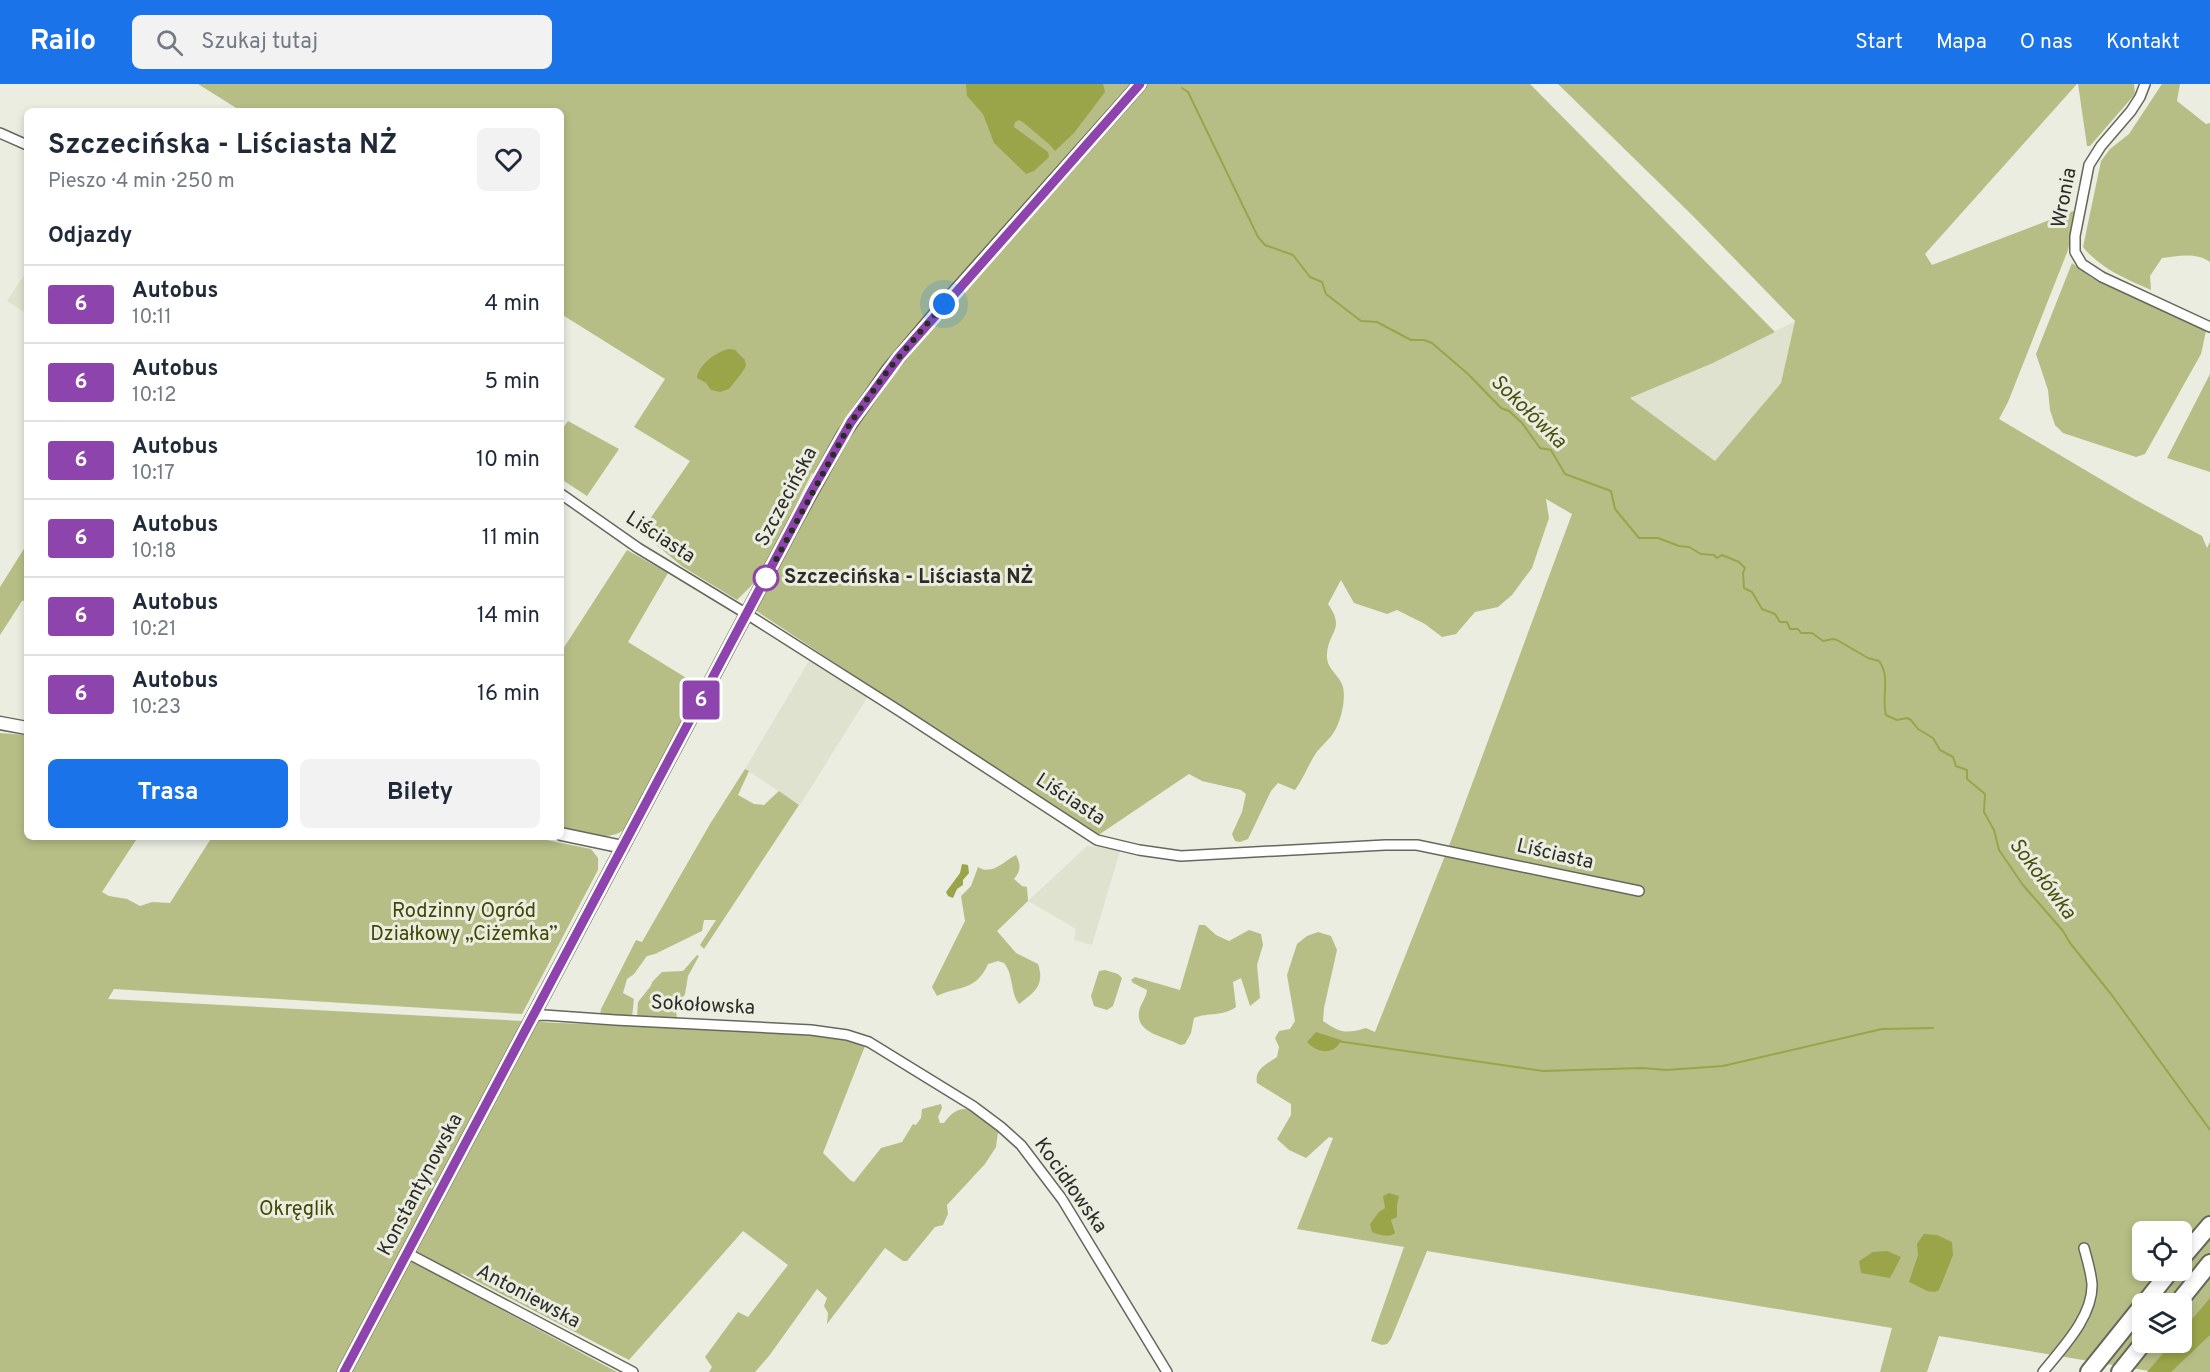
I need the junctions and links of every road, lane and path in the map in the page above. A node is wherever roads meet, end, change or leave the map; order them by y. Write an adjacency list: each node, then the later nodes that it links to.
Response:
1 (1140, 84): 7 (main road, Szczecińska)
2 (2145, 84): 5 (street, Wronia)
3 (0, 133): 4 (street)
4 (24, 144)
5 (2210, 327)
6 (564, 496): 7 (street, Liściasta)
7 (747, 614): 11 (main road, Szczecińska); 12 (street, Liściasta)
8 (0, 723): 9 (main road)
9 (24, 728)
10 (564, 835): 11 (main road)
11 (623, 847): 13 (main road, Szczecińska)
12 (1639, 891)
13 (533, 1016): 14 (street, Sokołowska); 18 (main road, Konstantynowska)
14 (869, 1042): 27 (street, Kocidłowska)
15 (2210, 1225): 16 (highway)
16 (2192, 1246)
17 (2084, 1248): 28 (street)
18 (407, 1253): 25 (main road, Konstantynowska); 26 (street, Antoniewska)
19 (2210, 1263): 22 (highway)
20 (2162, 1281): 21 (highway)
21 (2153, 1293)
22 (2185, 1293)
23 (2132, 1319): 29 (highway)
24 (2135, 1353): 30 (highway)
25 (344, 1372)
26 (633, 1372)
27 (1167, 1372)
28 (2043, 1372)
29 (2089, 1372)
30 (2120, 1372)

